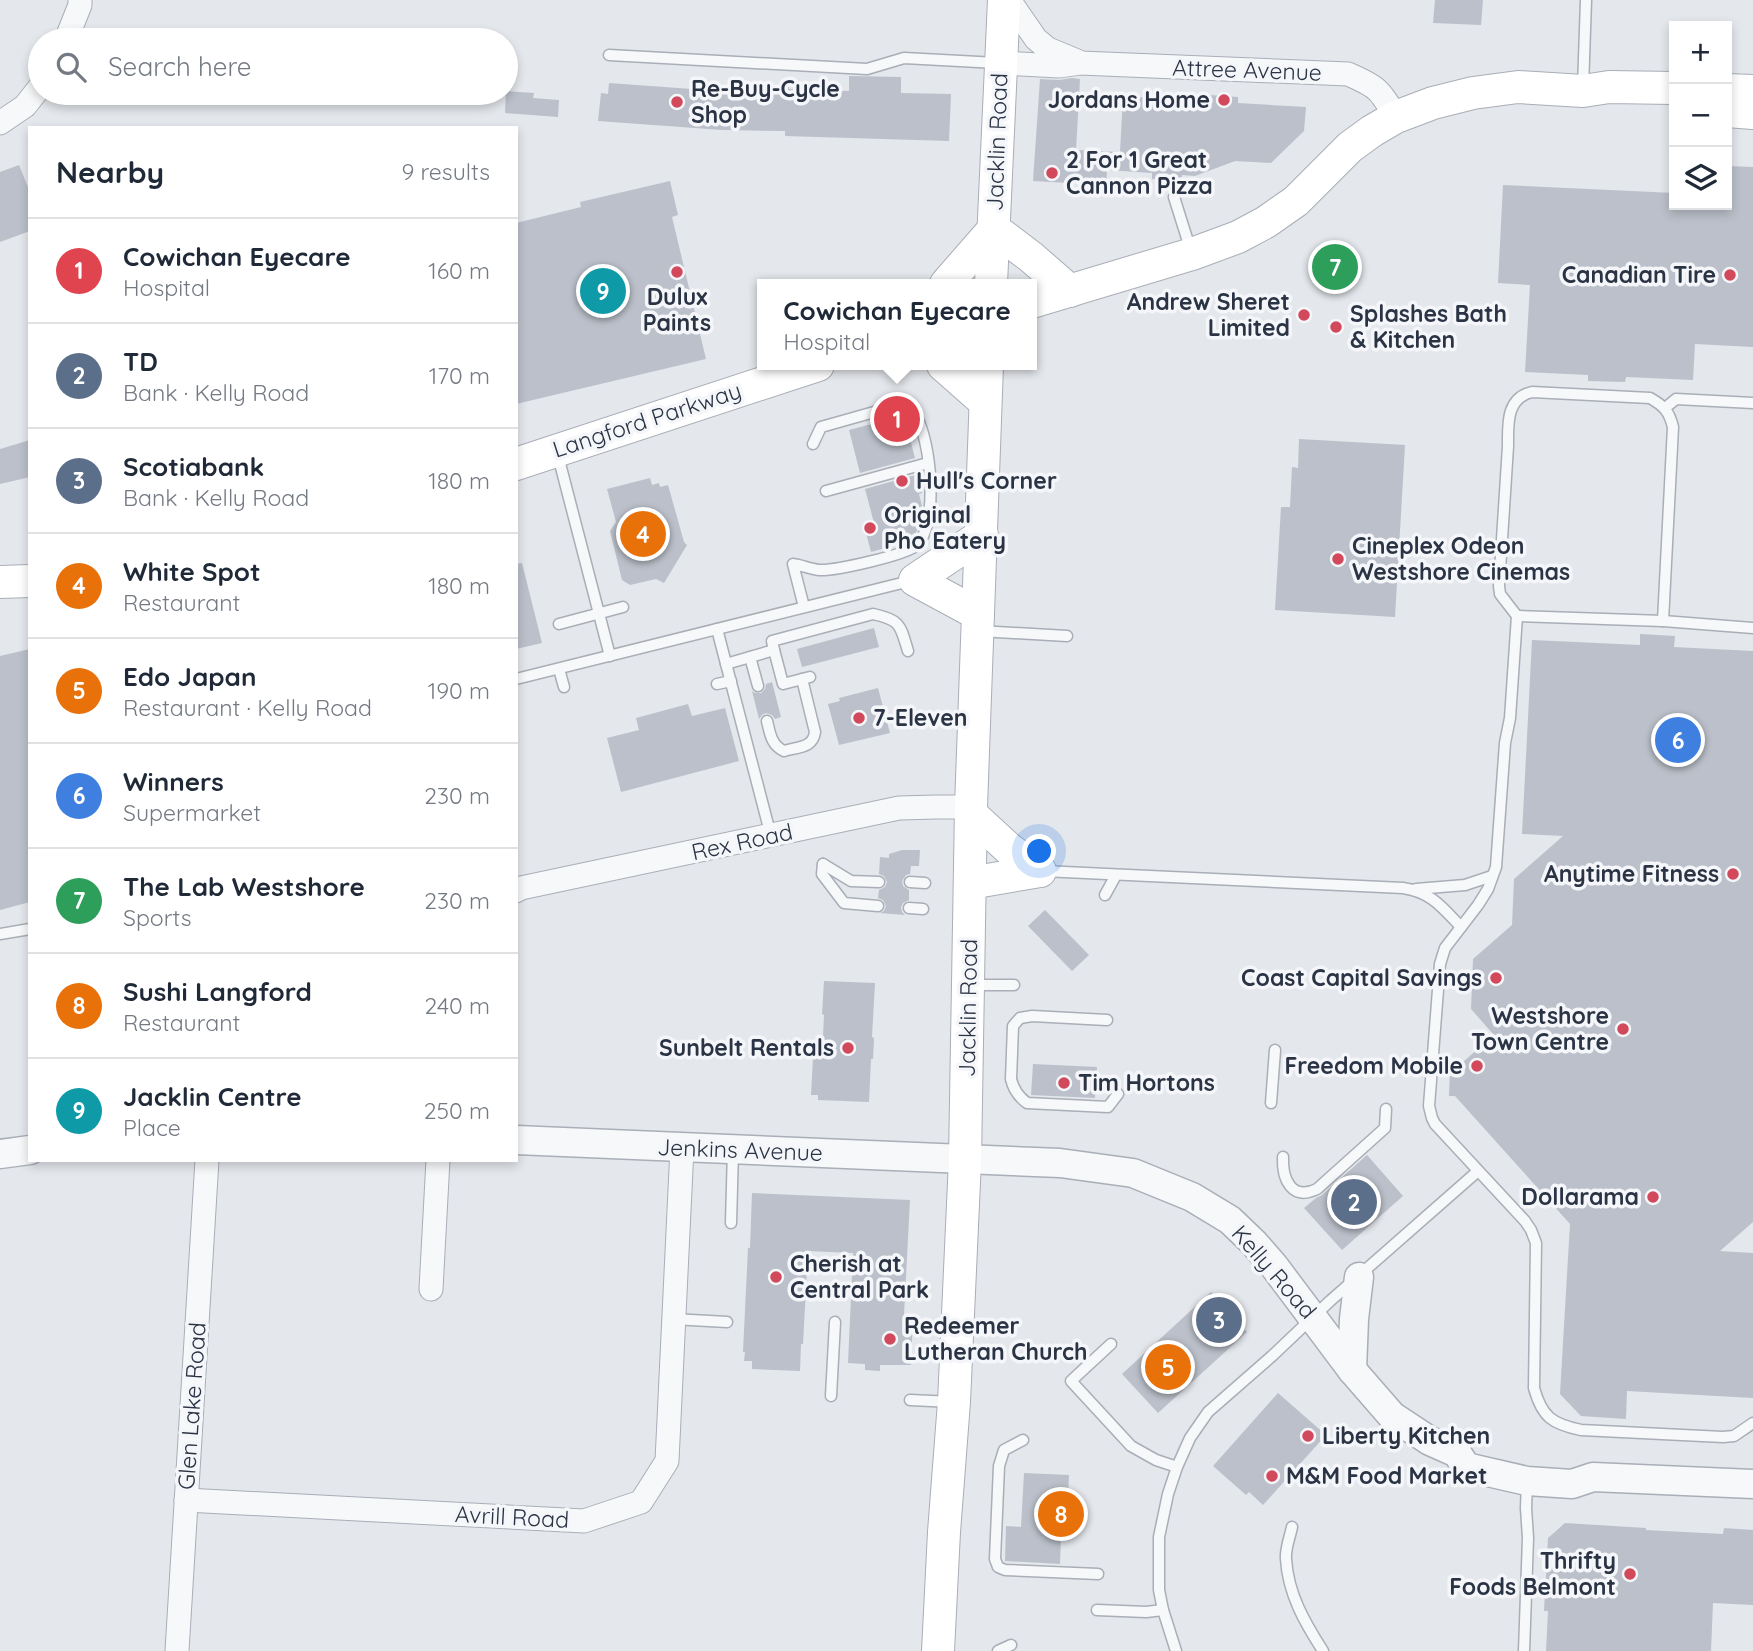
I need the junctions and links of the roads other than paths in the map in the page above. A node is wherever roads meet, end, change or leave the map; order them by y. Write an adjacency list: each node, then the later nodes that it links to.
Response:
1 (80, 0): 5 (street)
2 (1004, 0): 7 (main road, Jacklin Road)
3 (1009, 0): 8 (street, Attree Avenue)
4 (1586, 0): 12 (lane)
5 (71, 28)
6 (609, 55): 7 (lane)
7 (1000, 63): 8 (street, Attree Avenue); 20 (main road, Jacklin Road)
8 (1080, 63): 17 (street, Attree Avenue)
9 (1669, 88): 12 (main road)
10 (1732, 90): 11 (main road)
11 (1753, 90)
12 (1583, 91): 14 (main road); 17 (main road)
13 (28, 102): 18 (street)
14 (1669, 108)
15 (1732, 111): 16 (main road)
16 (1753, 113)
17 (1396, 117): 21 (main road)
18 (0, 123)
19 (1174, 197): 21 (lane)
20 (994, 229): 22 (main road); 23 (main road, Jacklin Road); 24 (main road)
21 (1192, 254): 24 (main road)
22 (950, 279)
23 (991, 279)
24 (1070, 290): 25 (main road)
25 (1037, 300)
26 (802, 370): 33 (main road, Langford Parkway)
27 (949, 370): 29 (main road)
28 (987, 370): 29 (main road, Jacklin Road)
29 (985, 402): 37 (main road, Jacklin Road)
30 (1753, 403): 31 (lane)
31 (1665, 408): 45 (lane); 46 (lane)
32 (813, 444): 35 (lane)
33 (557, 449): 34 (main road, Langford Parkway); 43 (lane)
34 (518, 463)
35 (928, 463): 36 (lane); 42 (lane)
36 (826, 491)
37 (982, 535): 38 (main road); 47 (main road, Jacklin Road)
38 (915, 580): 44 (lane); 47 (main road)
39 (28, 581): 40 (main road)
40 (0, 582)
41 (623, 607): 43 (lane)
42 (804, 607): 44 (lane); 50 (lane)
43 (599, 613): 48 (lane); 54 (lane)
44 (822, 615): 52 (lane); 53 (lane)
45 (1517, 615): 46 (lane); 68 (lane)
46 (1662, 621): 49 (lane)
47 (978, 622): 51 (lane); 64 (main road, Jacklin Road)
48 (559, 624)
49 (1753, 628)
50 (717, 629): 54 (lane); 56 (lane)
51 (1067, 636)
52 (774, 650): 55 (lane); 63 (lane)
53 (908, 651)
54 (610, 656): 57 (lane)
55 (750, 657): 56 (lane); 61 (lane)
56 (726, 664): 59 (lane)
57 (559, 668): 58 (lane); 62 (lane)
58 (518, 678)
59 (731, 681): 60 (lane); 65 (lane)
60 (717, 684)
61 (758, 686)
62 (564, 687)
63 (767, 721)
64 (971, 811): 65 (street, Rex Road); 66 (main road); 72 (main road, Jacklin Road)
65 (771, 836): 73 (street, Rex Road)
66 (1040, 871): 67 (lane); 72 (main road)
67 (1116, 875): 74 (lane); 75 (lane)
68 (1492, 876): 74 (lane); 79 (lane)
69 (879, 882): 76 (lane)
70 (910, 883): 71 (lane)
71 (925, 883)
72 (970, 883): 82 (main road, Jacklin Road)
73 (518, 890)
74 (1414, 890): 79 (lane)
75 (1105, 895)
76 (878, 906)
77 (909, 908): 78 (lane)
78 (923, 909)
79 (1461, 927): 98 (lane)
80 (28, 929): 81 (lane)
81 (0, 934)
82 (968, 985): 83 (lane); 95 (main road, Jacklin Road)
83 (1014, 985)
84 (1107, 1020): 86 (lane)
85 (1275, 1050): 87 (lane)
86 (1118, 1094)
87 (1271, 1102)
88 (1386, 1109): 94 (lane)
89 (518, 1140): 90 (street, Jenkins Avenue)
90 (682, 1148): 92 (street, Jenkins Avenue); 103 (street, Avrill Road)
91 (28, 1150): 93 (street)
92 (733, 1150): 95 (street, Jenkins Avenue); 99 (lane)
93 (0, 1154)
94 (1283, 1157)
95 (965, 1160): 102 (street, Kelly Road); 110 (main road, Jacklin Road)
96 (207, 1162): 118 (street, Glen Lake Road)
97 (438, 1162): 101 (street)
98 (1478, 1171): 100 (lane); 111 (lane)
99 (731, 1223)
100 (1359, 1277): 102 (lane); 107 (street)
101 (431, 1289)
102 (1313, 1317): 107 (street, Kelly Road); 114 (lane)
103 (673, 1320): 104 (lane); 118 (street, Avrill Road)
104 (727, 1322)
105 (835, 1322): 108 (lane)
106 (1111, 1344): 114 (lane)
107 (1352, 1370): 113 (street, Kelly Road)
108 (831, 1396)
109 (910, 1399): 110 (lane)
110 (954, 1402): 125 (main road, Jacklin Road)
111 (1753, 1423)
112 (1023, 1440): 120 (lane)
113 (1457, 1453): 115 (street, Kelly Road); 116 (street, Kelly Road)
114 (1177, 1466): 122 (lane)
115 (1593, 1477): 116 (street, Kelly Road); 117 (street, Kelly Road)
116 (1527, 1481): 129 (lane)
117 (1753, 1484)
118 (186, 1500): 124 (street, Glen Lake Road)
119 (1292, 1527): 128 (lane)
120 (1098, 1574)
121 (1097, 1610): 122 (lane)
122 (1163, 1610): 127 (lane)
123 (1011, 1645): 126 (lane)
124 (177, 1651)
125 (938, 1651)
126 (998, 1651)
127 (1176, 1651)
128 (1323, 1651)
129 (1524, 1651)

